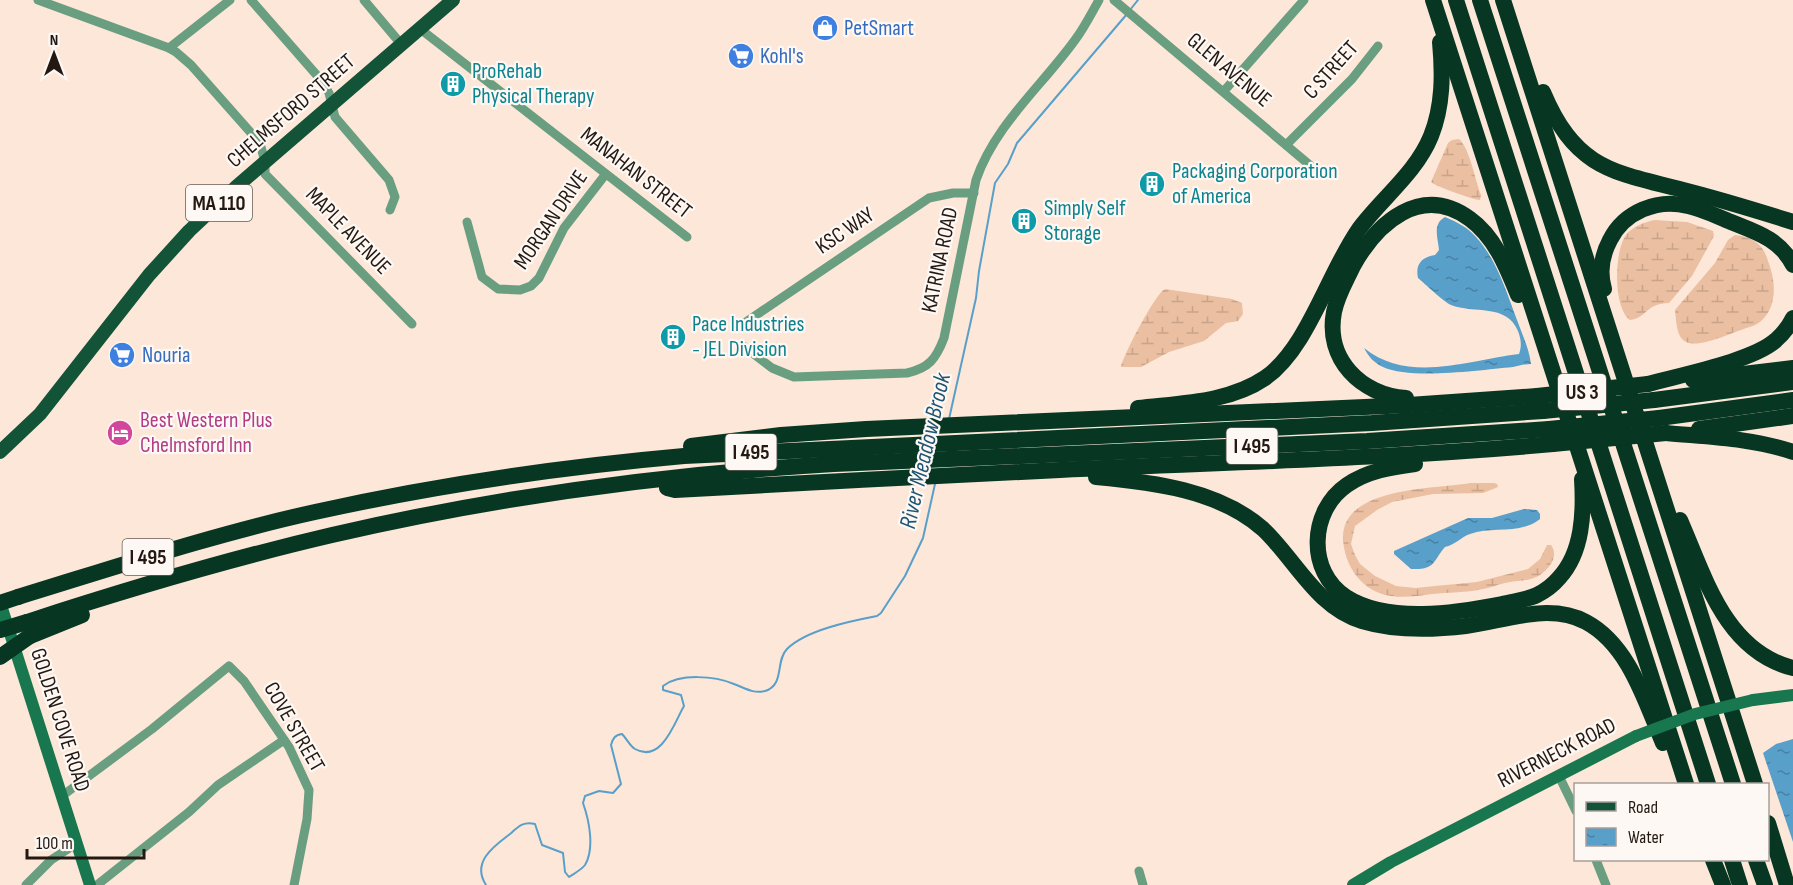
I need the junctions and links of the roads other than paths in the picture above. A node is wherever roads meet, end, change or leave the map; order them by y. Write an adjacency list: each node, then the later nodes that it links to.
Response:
1 (38, 0): 16 (street, MAPLE AVENUE)
2 (230, 0): 16 (street)
3 (251, 0): 18 (street)
4 (364, 0): 14 (street)
5 (453, 0): 13 (main road, CHELMSFORD STREET / MA 110)
6 (1099, 0): 23 (street, KATRINA ROAD)
7 (1114, 0): 17 (street, GLEN AVENUE)
8 (1304, 0): 17 (street)
9 (1433, 0): 40 (highway); 46 (highway)
10 (1456, 0): 69 (highway, US 3)
11 (1480, 0): 70 (highway, US 3)
12 (1504, 0): 24 (highway); 32 (highway)
13 (419, 28): 14 (main road, CHELMSFORD STREET / MA 110); 22 (street, MANAHAN STREET)
14 (401, 44): 18 (main road, CHELMSFORD STREET / MA 110)
15 (1378, 46): 19 (street, C STREET)
16 (169, 48): 20 (street, MAPLE AVENUE)
17 (1224, 91): 19 (street, GLEN AVENUE)
18 (332, 104): 20 (main road, CHELMSFORD STREET / MA 110); 25 (street)
19 (1287, 144): 21 (street, GLEN AVENUE)
20 (265, 162): 34 (street, MAPLE AVENUE); 48 (main road, CHELMSFORD STREET / MA 110)
21 (1318, 172)
22 (605, 175): 26 (street, MORGAN DRIVE); 29 (street, MANAHAN STREET)
23 (974, 193): 33 (street, KSC WAY); 35 (street, KATRINA ROAD)
24 (1720, 200): 27 (highway); 28 (highway)
25 (390, 210)
26 (468, 222)
27 (1793, 222)
28 (1793, 232)
29 (687, 237)
30 (1793, 265): 32 (highway)
31 (1793, 318): 41 (highway)
32 (1607, 319): 51 (highway)
33 (746, 322)
34 (412, 324)
35 (742, 345)
36 (1793, 359): 38 (highway)
37 (1793, 368): 38 (highway)
38 (1699, 379): 41 (highway)
39 (1793, 382): 41 (highway)
40 (1557, 384): 42 (highway); 52 (highway)
41 (1651, 392): 44 (highway, bridge)
42 (1487, 400): 44 (highway); 46 (highway)
43 (1793, 400): 47 (highway)
44 (1540, 403): 55 (highway, I 495)
45 (1793, 416): 47 (highway)
46 (1011, 423): 55 (highway)
47 (1662, 425): 49 (highway, bridge); 54 (highway)
48 (18, 436): 50 (main road); 53 (main road, CHELMSFORD STREET / MA 110)
49 (1551, 436): 52 (highway); 56 (highway, I 495); 57 (highway)
50 (0, 442)
51 (1646, 445): 63 (highway); 71 (highway)
52 (1579, 451): 68 (highway)
53 (0, 452)
54 (1793, 452)
55 (572, 468): 59 (highway, I 495, bridge)
56 (953, 468): 57 (highway); 58 (highway, I 495); 58 (highway)
57 (1060, 470): 67 (highway)
58 (636, 483): 60 (highway, I 495)
59 (0, 602): 72 (main road, GOLDEN COVE ROAD)
60 (28, 629): 61 (highway, I 495, bridge); 62 (highway, bridge)
61 (0, 630)
62 (0, 657)
63 (1793, 668)
64 (1793, 695): 66 (main road, RIVERNECK ROAD, bridge)
65 (284, 740): 72 (street, COVE STREET); 82 (street); 83 (street, COVE STREET)
66 (1559, 776): 73 (street); 85 (main road, RIVERNECK ROAD)
67 (1680, 783)
68 (1686, 783)
69 (1708, 783)
70 (1732, 783)
71 (1755, 783)
72 (62, 796): 75 (main road, GOLDEN COVE ROAD)
73 (1574, 809)
74 (1769, 829): 89 (highway)
75 (77, 843): 80 (street); 81 (main road, GOLDEN COVE ROAD)
76 (1596, 861): 86 (street)
77 (1732, 861): 87 (highway)
78 (1756, 861): 88 (highway)
79 (1139, 871): 84 (street)
80 (26, 885)
81 (90, 885)
82 (98, 885)
83 (294, 885)
84 (1143, 885)
85 (1353, 885)
86 (1606, 885)
87 (1740, 885)
88 (1765, 885)
89 (1787, 885)

